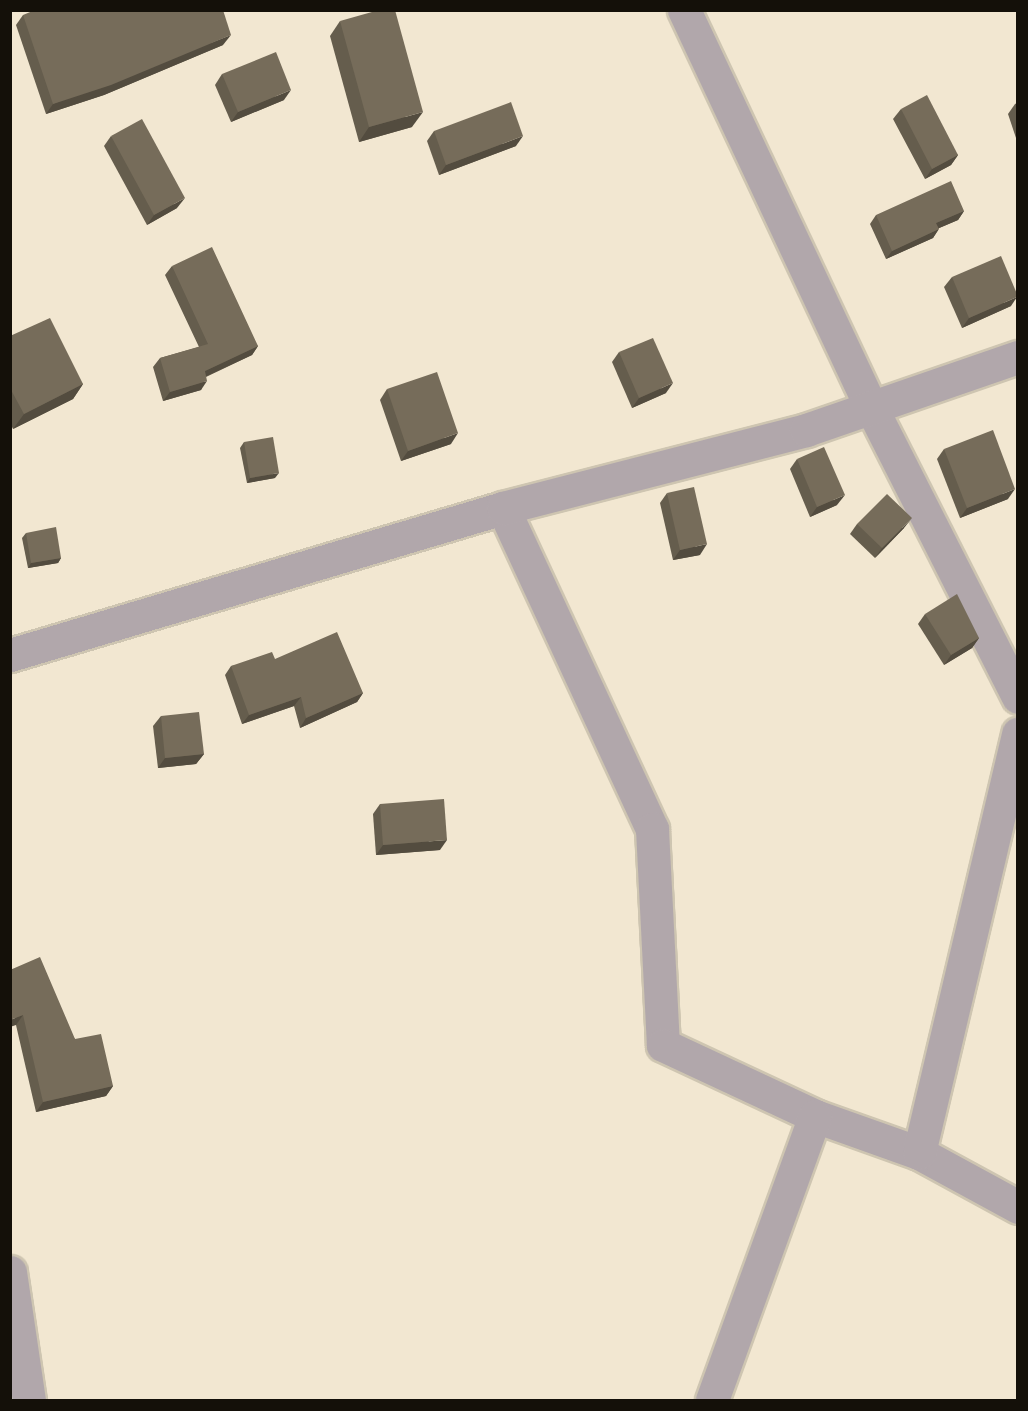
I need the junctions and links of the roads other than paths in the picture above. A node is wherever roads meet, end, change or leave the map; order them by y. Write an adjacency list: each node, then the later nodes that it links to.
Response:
1 (684, 10): 3 (street)
2 (1017, 357): 3 (street)
3 (871, 407): 4 (street); 6 (street)
4 (503, 508): 5 (street); 8 (street)
5 (10, 655)
6 (1017, 697)
7 (1017, 734): 9 (street)
8 (815, 1116): 9 (street); 13 (street)
9 (919, 1153): 10 (street)
10 (1017, 1207)
11 (10, 1272): 12 (street)
12 (29, 1401)
13 (712, 1401)

